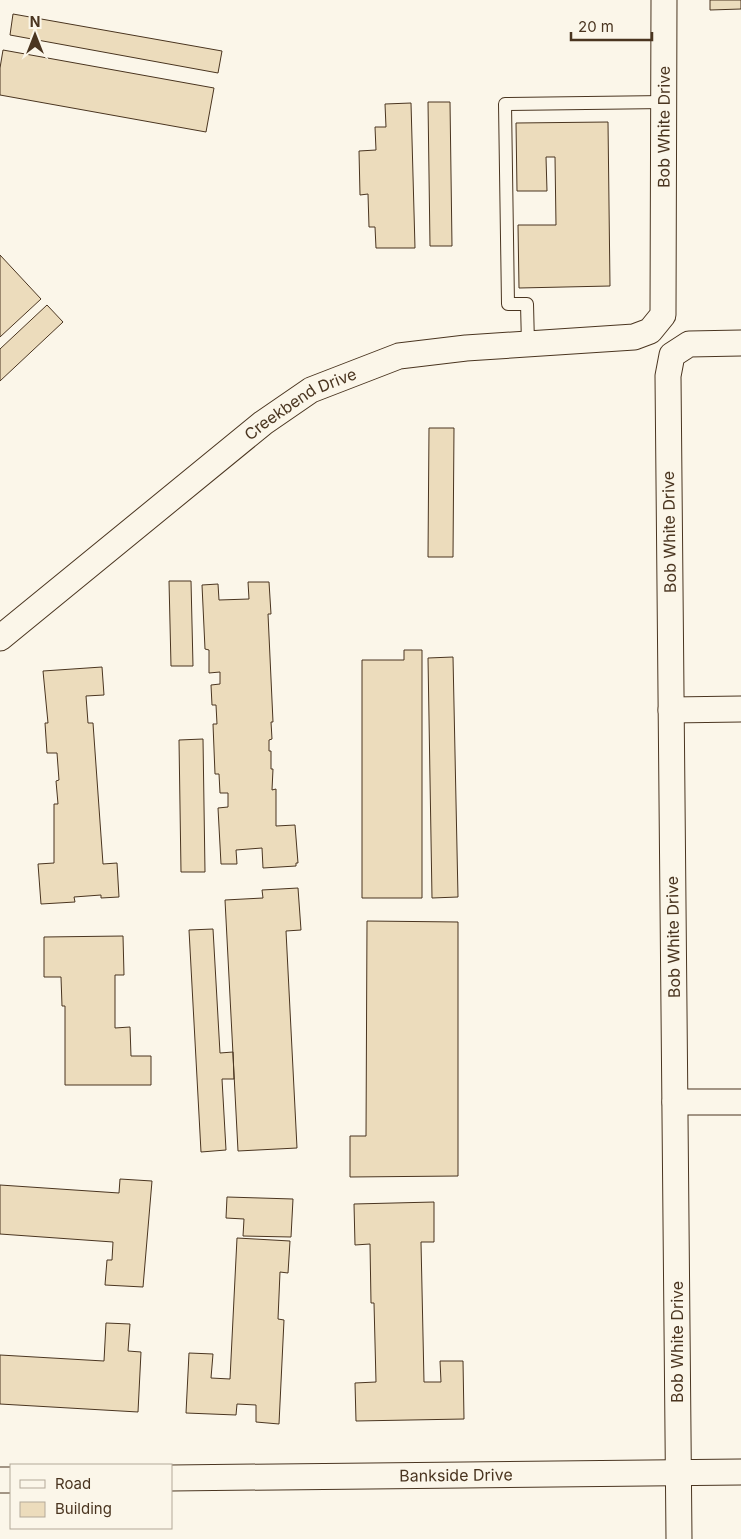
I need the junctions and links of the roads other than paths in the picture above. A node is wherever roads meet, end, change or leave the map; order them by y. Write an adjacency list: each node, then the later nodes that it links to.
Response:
1 (664, 0): 2 (street, Bob White Drive)
2 (665, 102): 3 (street, Bob White Drive); 5 (lane)
3 (663, 315): 5 (street, Creekbend Drive)
4 (741, 343): 8 (street, Bob White Drive)
5 (528, 344): 6 (street, Creekbend Drive)
6 (0, 638)
7 (741, 709): 8 (street)
8 (671, 710): 9 (street, Bob White Drive)
9 (675, 1102): 10 (street); 11 (street, Bob White Drive)
10 (741, 1102)
11 (678, 1472): 12 (street, Bankside Drive); 13 (street, Bankside Drive); 14 (street, Bob White Drive)
12 (741, 1472)
13 (172, 1478)
14 (679, 1539)

